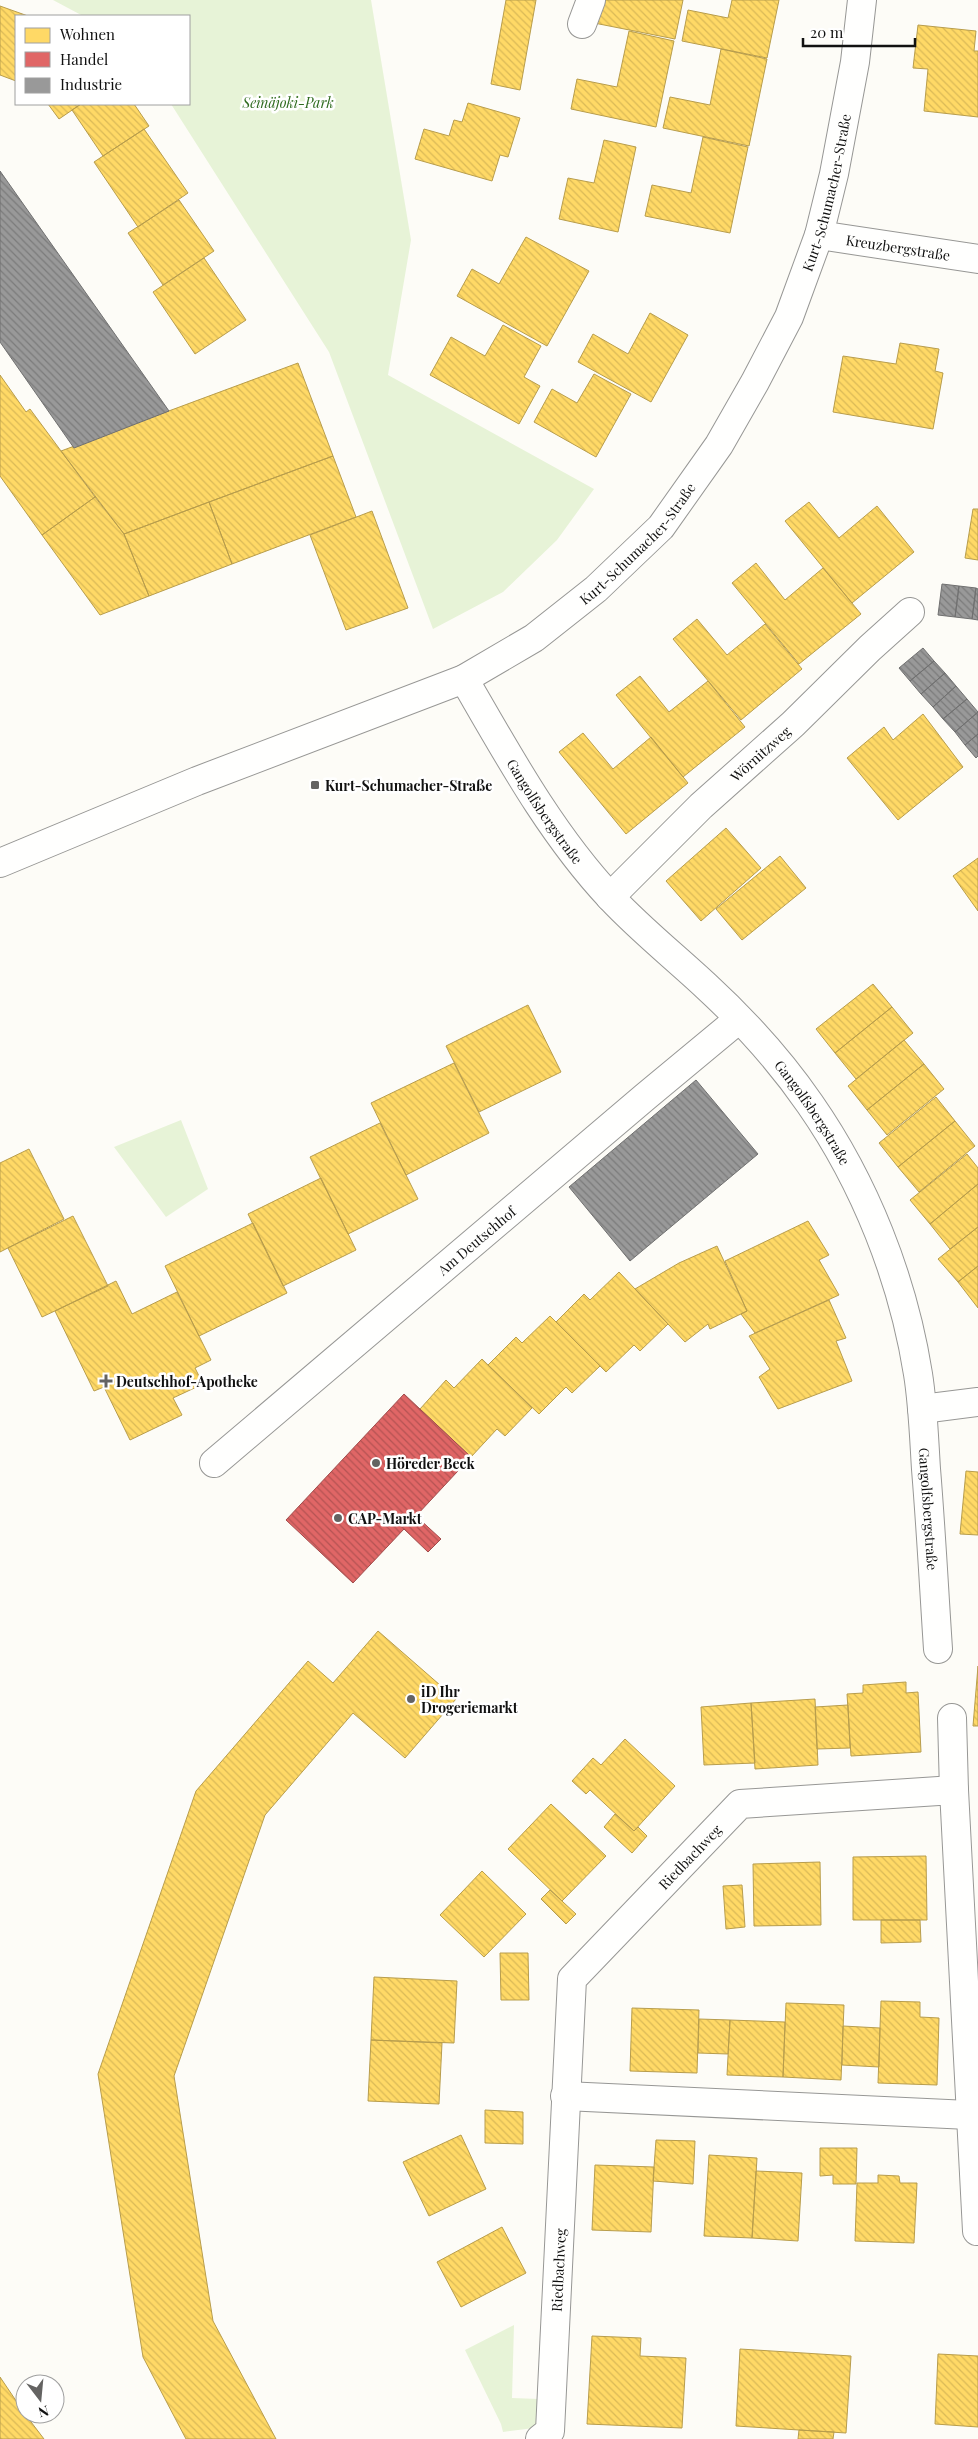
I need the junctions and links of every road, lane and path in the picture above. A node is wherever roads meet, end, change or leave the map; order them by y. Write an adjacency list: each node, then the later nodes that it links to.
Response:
1 (862, 0): 2 (street, Kurt-Schumacher-Straße)
2 (820, 235): 3 (street, Kreuzbergstraße); 5 (street, Kurt-Schumacher-Straße)
3 (978, 258)
4 (910, 612): 7 (street, Wörnitzweg)
5 (464, 679): 6 (street, Kurt-Schumacher-Straße); 7 (street, Gangolfsbergstraße)
6 (2, 858)
7 (610, 897): 8 (street, Gangolfsbergstraße)
8 (739, 1019): 10 (street, Gangolfsbergstraße); 11 (street, Am Deutschhof)
9 (978, 1402): 10 (street)
10 (922, 1409): 12 (street, Gangolfsbergstraße)
11 (214, 1463)
12 (938, 1649)
13 (952, 1718): 14 (street)
14 (954, 1790): 15 (street, Riedbachweg); 16 (street)
15 (565, 2096): 16 (street); 18 (street, Riedbachweg)
16 (969, 2116): 17 (street)
17 (977, 2231)
18 (540, 2439)

